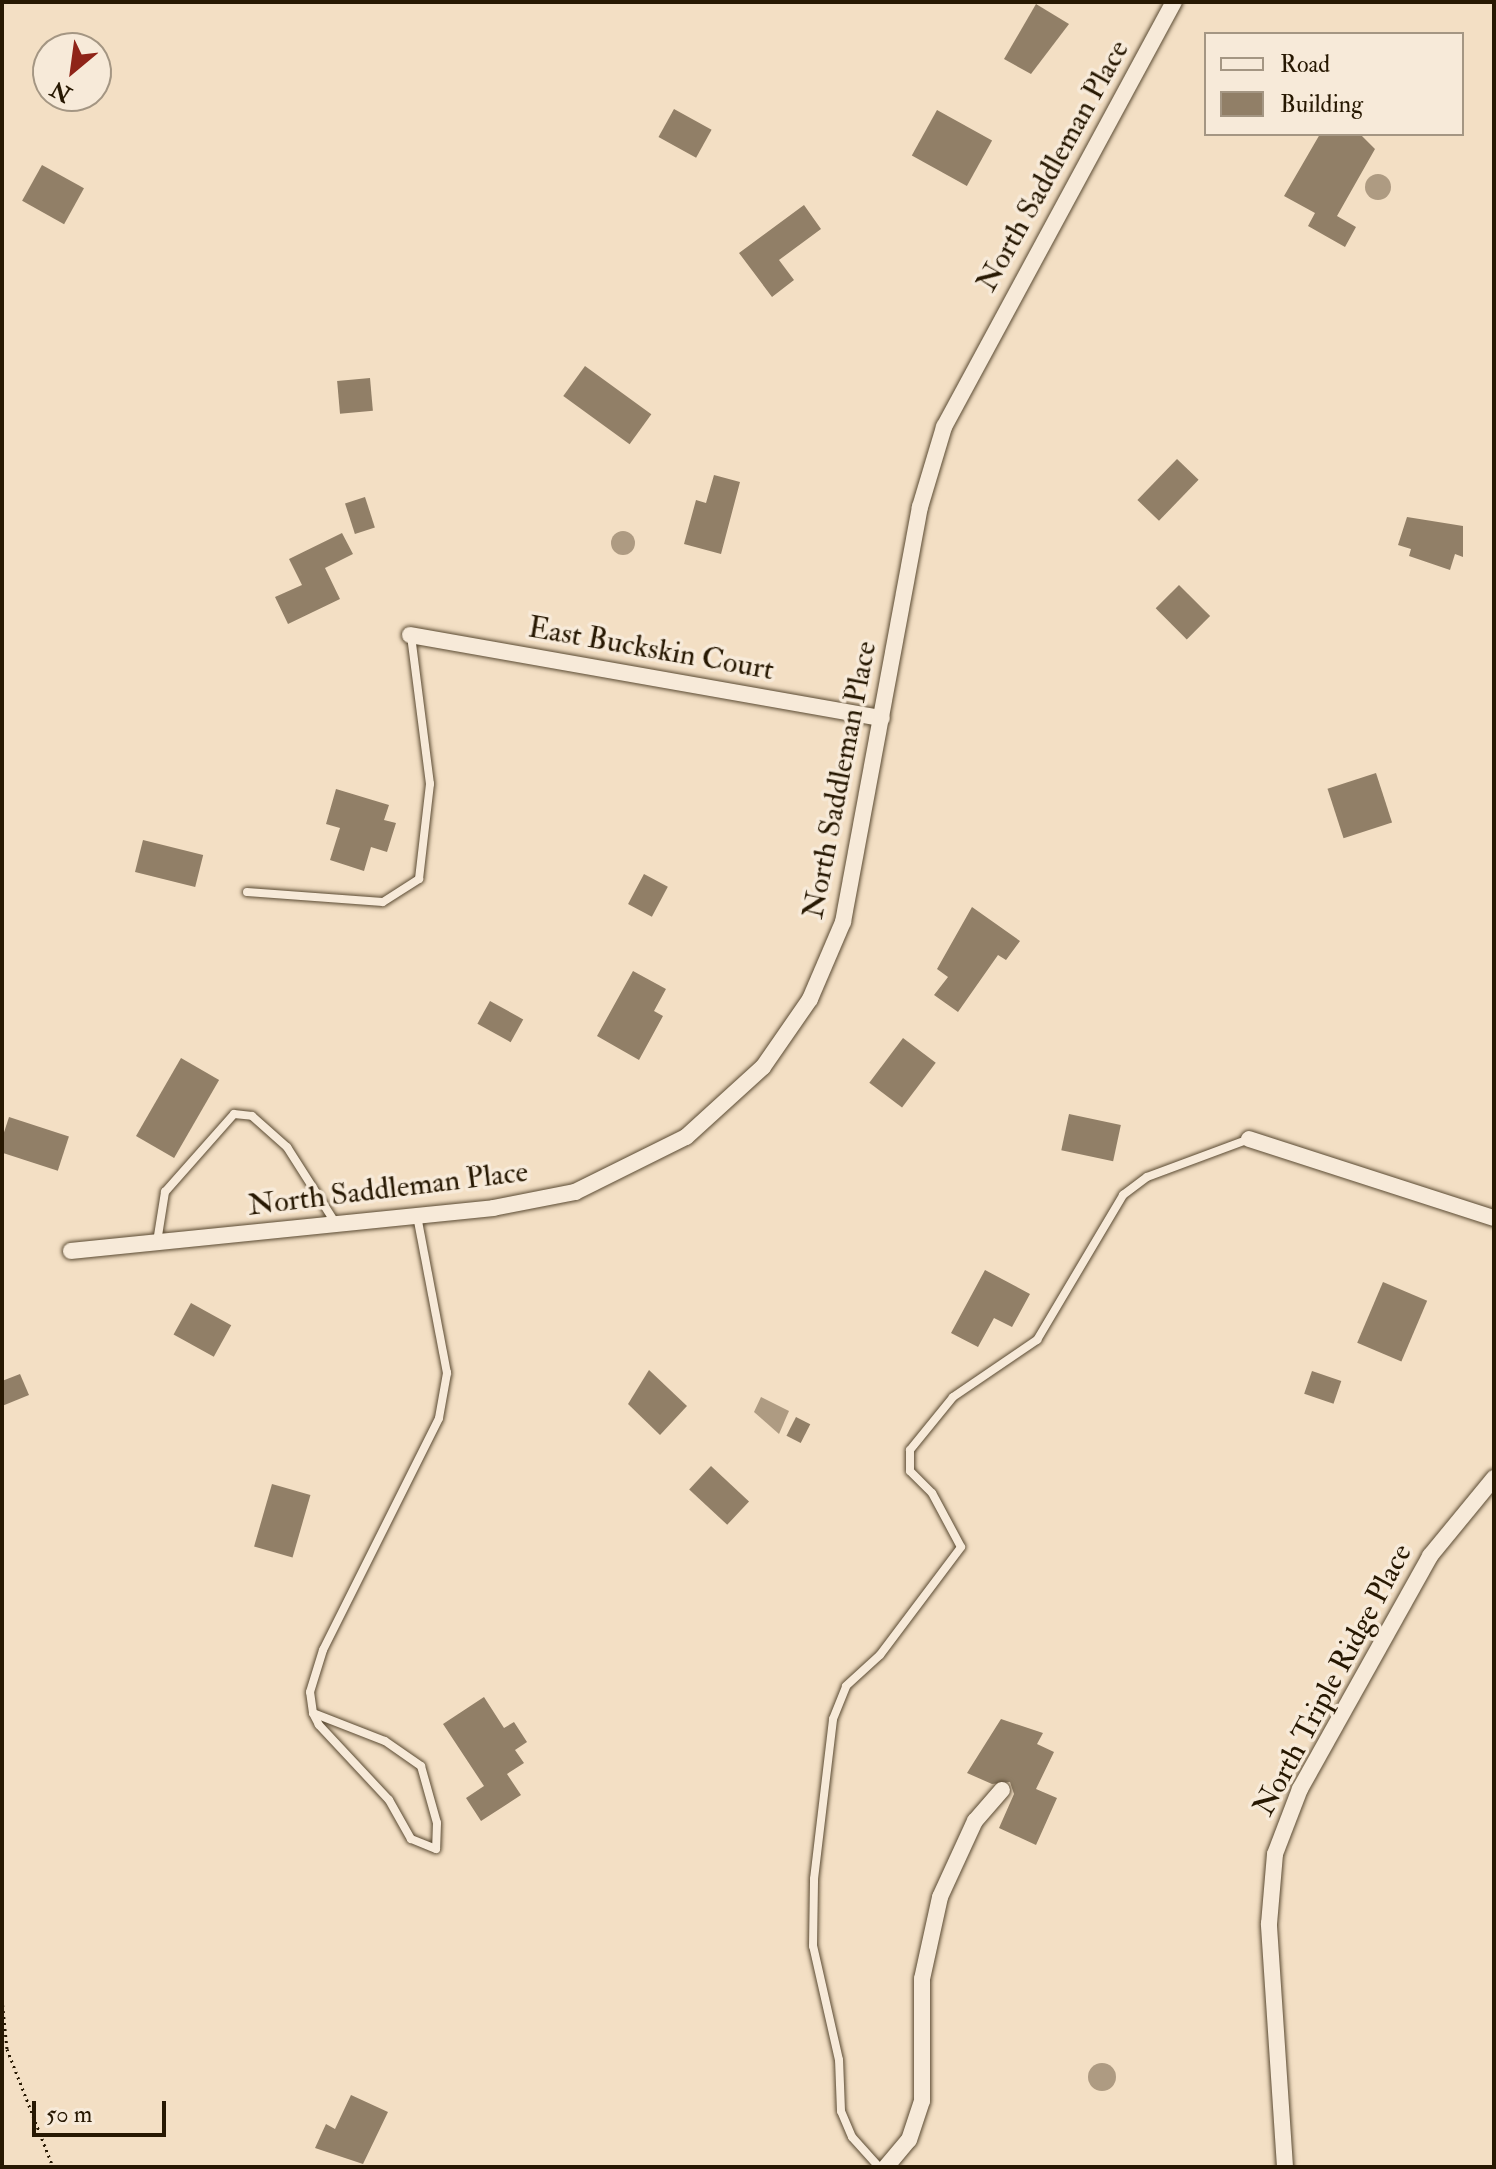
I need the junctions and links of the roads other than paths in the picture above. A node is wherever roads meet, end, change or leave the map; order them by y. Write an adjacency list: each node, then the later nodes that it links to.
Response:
1 (1174, 2): 3 (street, North Saddleman Place)
2 (410, 635): 3 (street, East Buckskin Court); 4 (lane)
3 (882, 718): 6 (street, North Saddleman Place)
4 (247, 892)
5 (1249, 1139): 7 (street); 14 (lane)
6 (417, 1216): 8 (street, North Saddleman Place); 12 (lane)
7 (1494, 1218)
8 (336, 1224): 9 (street, North Saddleman Place); 9 (lane)
9 (157, 1243): 10 (street, North Saddleman Place)
10 (71, 1251)
11 (1494, 1478): 16 (street, North Triple Ridge Place)
12 (313, 1713): 12 (lane)
13 (1002, 1790): 15 (street)
14 (879, 2167)
15 (886, 2167)
16 (1285, 2167)

